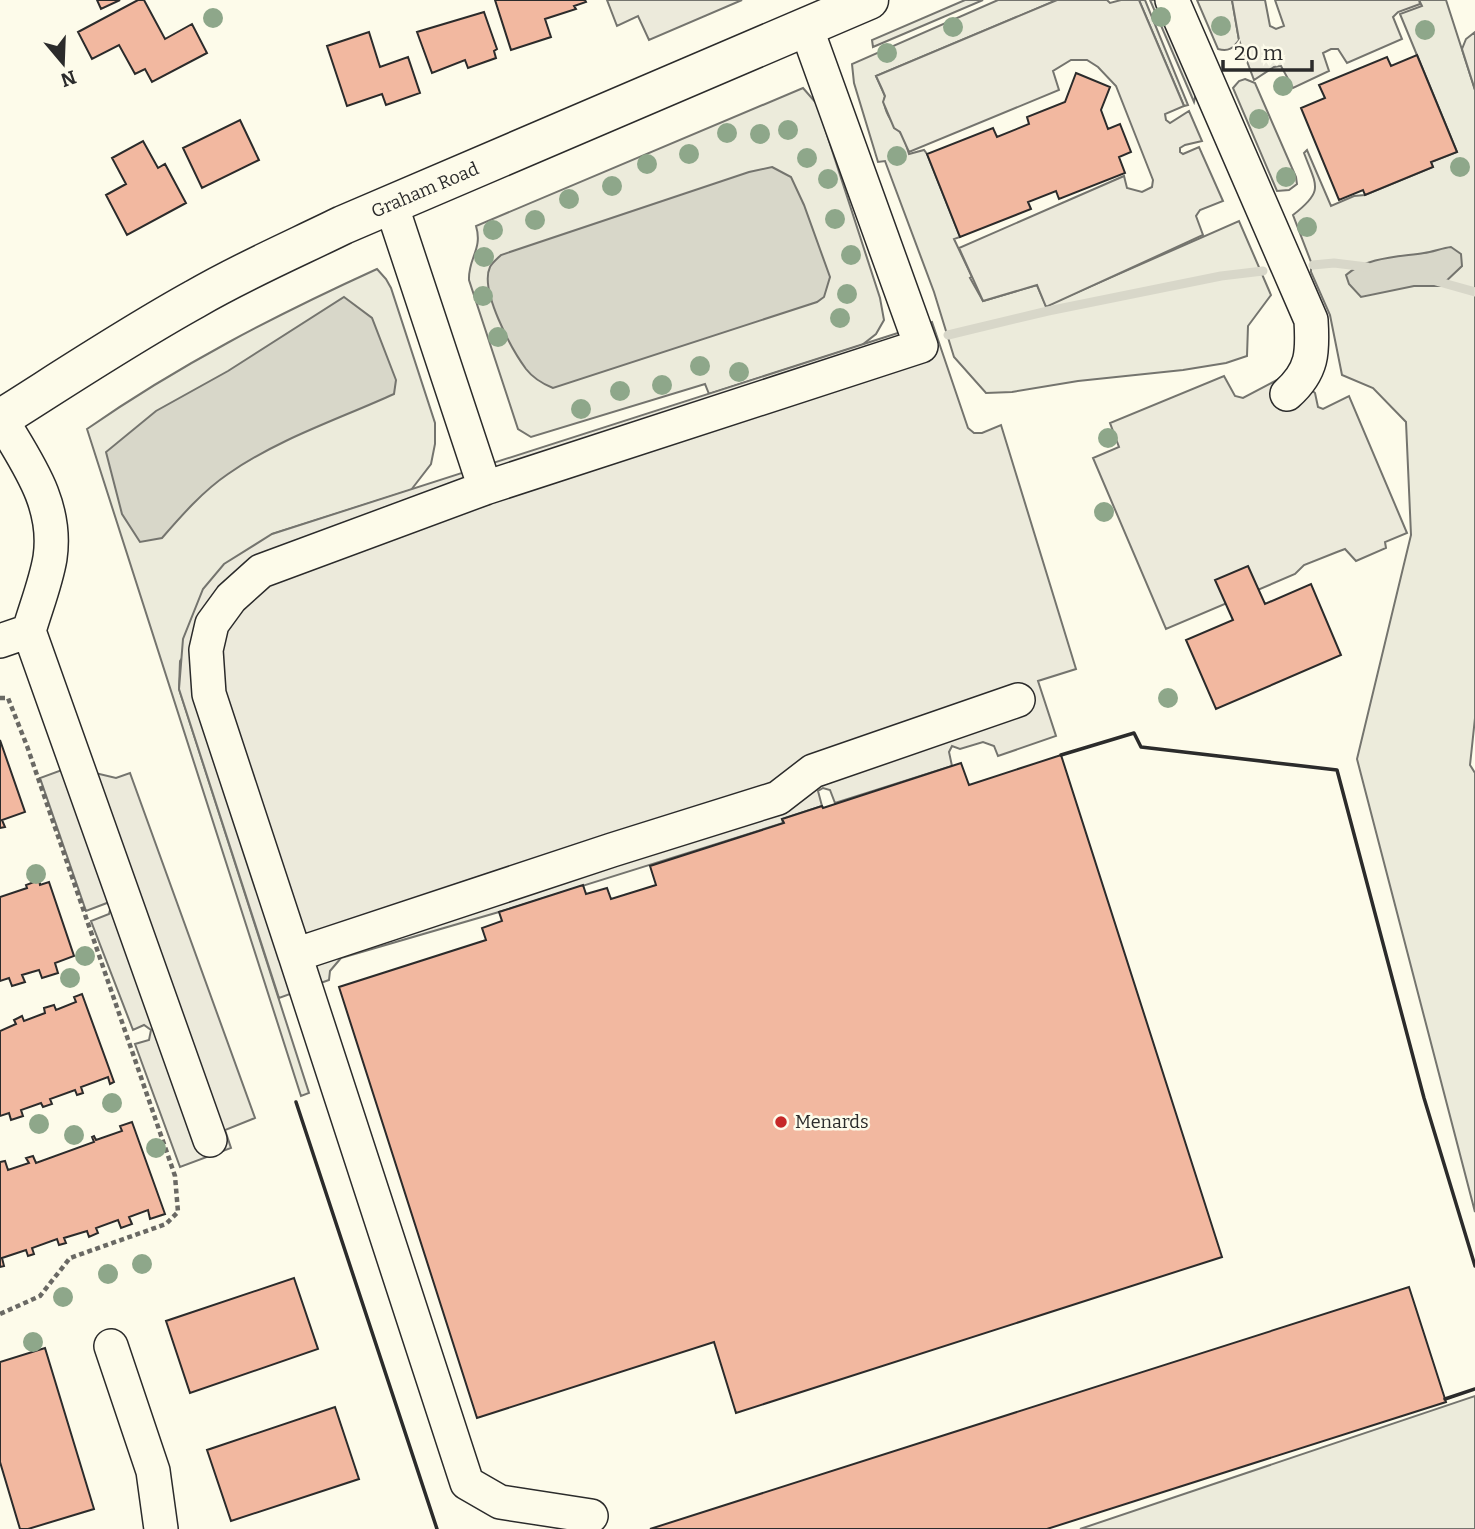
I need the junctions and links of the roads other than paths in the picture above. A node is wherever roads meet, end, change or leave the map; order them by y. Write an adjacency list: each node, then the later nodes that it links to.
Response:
1 (869, 0): 3 (main road, Graham Road)
2 (1172, 0): 5 (lane)
3 (806, 27): 4 (main road, Graham Road); 7 (lane)
4 (391, 204): 6 (main road, Graham Road); 7 (lane)
5 (1287, 394)
6 (1, 419): 8 (lane)
7 (485, 488): 10 (lane)
8 (14, 636): 11 (lane)
9 (1018, 700): 10 (lane)
10 (295, 955): 13 (lane)
11 (210, 1140)
12 (111, 1346): 14 (lane)
13 (591, 1516)
14 (161, 1529)

